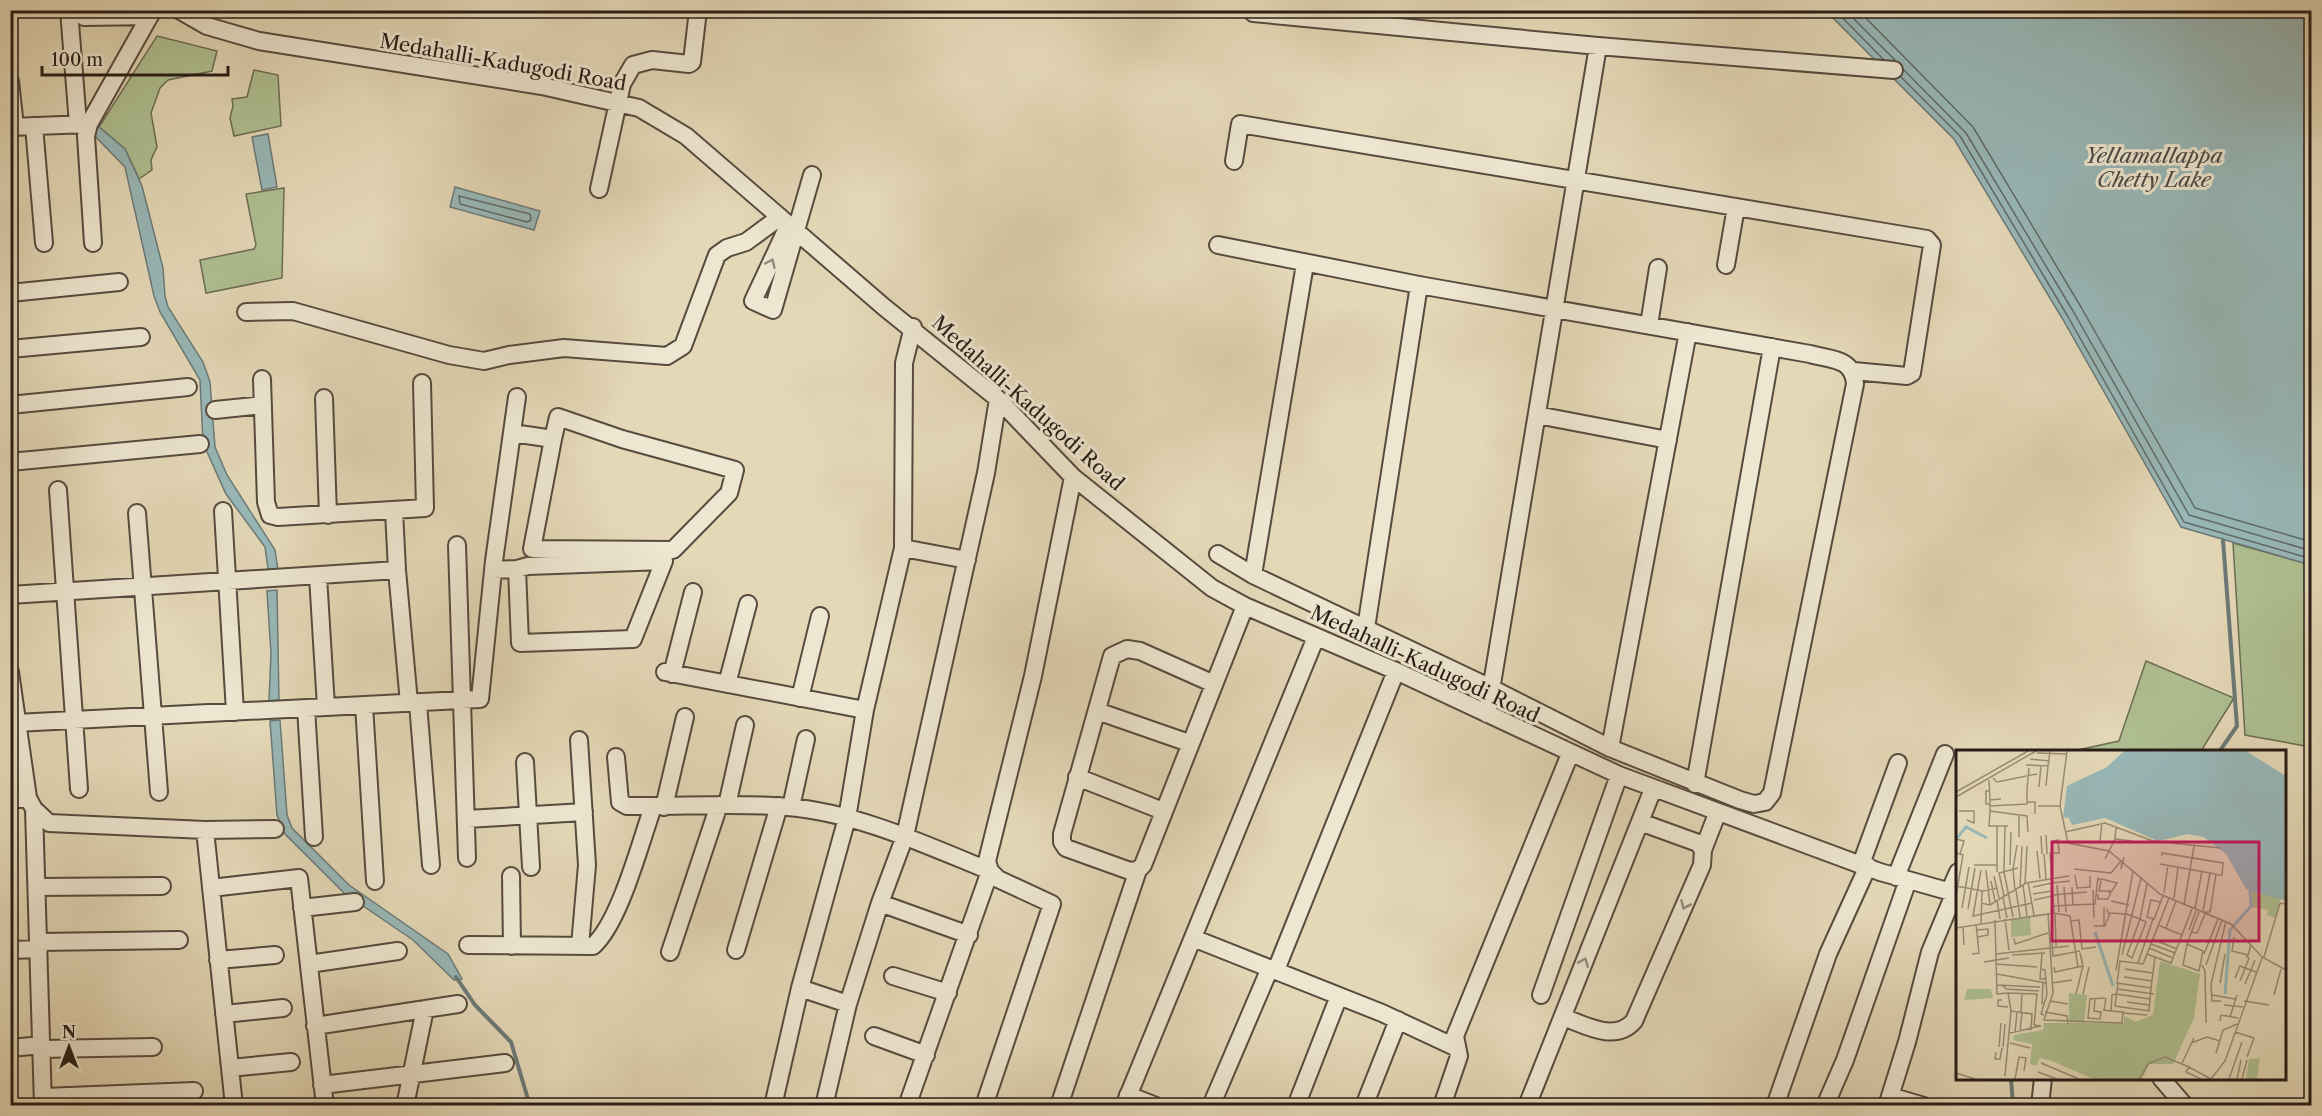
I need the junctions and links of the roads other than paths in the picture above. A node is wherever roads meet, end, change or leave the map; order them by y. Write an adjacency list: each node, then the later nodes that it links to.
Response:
1 (179, 10): 10 (street, Medahalli-Kadugodi Road)
2 (698, 10): 10 (street)
3 (113, 13): 4 (street); 6 (street)
4 (152, 13): 11 (street)
5 (1253, 13): 7 (street)
6 (76, 14): 11 (street)
7 (1598, 46): 8 (street); 16 (street)
8 (1894, 70)
9 (10, 81): 13 (street)
10 (617, 103): 17 (street); 19 (street, Medahalli-Kadugodi Road)
11 (84, 124): 12 (street); 21 (street)
12 (34, 126): 13 (street); 20 (street)
13 (13, 127)
14 (1234, 161): 16 (street)
15 (812, 175): 19 (street)
16 (1574, 181): 18 (street); 29 (street)
17 (599, 189)
18 (1736, 207): 24 (street); 37 (street)
19 (789, 224): 19 (street, one-way to 19); 30 (street); 32 (street, Medahalli-Kadugodi Road)
20 (44, 243)
21 (93, 243)
22 (1218, 245): 23 (street)
23 (1305, 264): 27 (street); 66 (street)
24 (1726, 265)
25 (1658, 268): 31 (street)
26 (119, 282): 28 (street)
27 (1419, 285): 29 (street); 76 (street)
28 (10, 292)
29 (1555, 308): 31 (street); 47 (street)
30 (246, 312)
31 (1649, 325): 33 (street)
32 (913, 327): 43 (street, Medahalli-Kadugodi Road); 60 (street)
33 (1688, 332): 35 (street); 50 (street)
34 (141, 337): 36 (street)
35 (1772, 347): 37 (street); 109 (street)
36 (10, 349)
37 (1854, 371): 109 (street)
38 (262, 379): 45 (street)
39 (422, 383): 56 (street)
40 (188, 387): 44 (street)
41 (517, 397): 48 (street)
42 (324, 398): 58 (street)
43 (998, 399): 53 (street, Medahalli-Kadugodi Road); 62 (street)
44 (10, 405)
45 (263, 405): 46 (street); 58 (street)
46 (215, 410)
47 (1537, 415): 50 (street); 82 (street)
48 (513, 433): 49 (street); 65 (street)
49 (554, 439): 49 (street)
50 (1668, 440): 101 (street)
51 (200, 444): 52 (street)
52 (10, 462)
53 (1073, 477): 74 (street, Medahalli-Kadugodi Road); 135 (street)
54 (58, 490): 70 (street)
55 (222, 511): 68 (street)
56 (394, 511): 58 (street); 64 (street)
57 (137, 513): 69 (street)
58 (328, 516)
59 (456, 545): 84 (street)
60 (903, 548): 62 (street); 89 (street)
61 (1218, 555): 66 (street)
62 (967, 560): 127 (street)
63 (517, 569): 63 (street); 65 (street)
64 (397, 570): 67 (street); 85 (street)
65 (493, 570): 84 (street)
66 (1254, 575): 76 (street)
67 (318, 576): 68 (street); 87 (street)
68 (228, 580): 69 (street); 91 (street)
69 (143, 587): 70 (street); 93 (street)
70 (65, 590): 72 (street); 95 (street)
71 (693, 592): 80 (street)
72 (10, 595)
73 (748, 604): 80 (street)
74 (1245, 606): 77 (street, Medahalli-Kadugodi Road); 81 (street)
75 (820, 616): 83 (street)
76 (1366, 628): 82 (street)
77 (1316, 637): 78 (street, Medahalli-Kadugodi Road); 147 (street)
78 (1396, 671): 92 (street, Medahalli-Kadugodi Road); 160 (street)
79 (11, 674): 96 (street)
80 (727, 684): 83 (street)
81 (1214, 684): 90 (street); 100 (street)
82 (1491, 688): 92 (street); 101 (street)
83 (800, 698): 89 (street)
84 (463, 700): 85 (street); 123 (street)
85 (413, 703): 86 (street); 131 (street)
86 (364, 705): 87 (street); 138 (street)
87 (326, 707): 88 (street)
88 (306, 708): 91 (street); 128 (street)
89 (865, 710): 122 (street)
90 (1096, 711): 100 (street); 108 (street)
91 (235, 712): 93 (street)
92 (1487, 714): 102 (street, Medahalli-Kadugodi Road)
93 (153, 716): 95 (street); 112 (street)
94 (686, 717): 117 (street)
95 (75, 720): 96 (street); 110 (street)
96 (16, 723): 114 (street)
97 (745, 725): 115 (street)
98 (806, 739): 116 (street)
99 (579, 740): 119 (street)
100 (1189, 743): 118 (street)
101 (1610, 748): 109 (street)
102 (1570, 754): 107 (street, Medahalli-Kadugodi Road); 178 (street)
103 (1946, 754): 137 (street)
104 (616, 758): 117 (street)
105 (525, 762): 121 (street)
106 (1898, 763): 132 (street)
107 (1620, 775): 111 (street, Medahalli-Kadugodi Road); 164 (street)
108 (1077, 777): 118 (street); 134 (street)
109 (1695, 784)
110 (79, 789)
111 (1653, 789): 120 (street, Medahalli-Kadugodi Road); 124 (street)
112 (159, 792)
113 (10, 800): 114 (street)
114 (31, 803): 125 (street); 140 (street)
115 (723, 805): 116 (street); 117 (street); 156 (street)
116 (785, 806): 122 (street); 154 (street)
117 (658, 807): 152 (street)
118 (1163, 811): 134 (street)
119 (584, 812): 121 (street); 152 (street)
120 (1717, 814): 129 (street); 132 (street, Medahalli-Kadugodi Road)
121 (528, 816): 123 (street); 133 (street)
122 (847, 818): 127 (street); 162 (street)
123 (467, 819): 130 (street)
124 (1640, 822): 129 (street); 171 (street, one-way to 124)
125 (205, 830): 126 (street); 141 (street)
126 (275, 830)
127 (905, 836): 135 (street); 144 (street)
128 (314, 837)
129 (1703, 850): 171 (street, one-way to 171)
130 (467, 858)
131 (431, 865)
132 (1865, 865): 137 (street, Medahalli-Kadugodi Road); 205 (street)
133 (531, 867)
134 (1138, 870): 198 (street)
135 (990, 871): 146 (street); 197 (street)
136 (511, 876): 151 (street)
137 (1902, 878): 142 (street, Medahalli-Kadugodi Road); 206 (street)
138 (375, 881)
139 (162, 886): 140 (street)
140 (37, 887): 149 (street)
141 (211, 888): 145 (street); 158 (street)
142 (1954, 892): 190 (street)
143 (354, 902): 145 (street)
144 (880, 903): 146 (street); 167 (street)
145 (302, 908): 159 (street)
146 (969, 935): 163 (street)
147 (1193, 938): 160 (street); 188 (street)
148 (179, 940): 149 (street)
149 (39, 945): 153 (street); 175 (street)
150 (468, 945): 151 (street)
151 (512, 946): 152 (street)
152 (580, 946)
153 (10, 950)
154 (736, 950)
155 (398, 951): 159 (street)
156 (670, 952)
157 (275, 955): 158 (street)
158 (218, 960): 170 (street)
159 (309, 964): 173 (street)
160 (1273, 969): 165 (street); 200 (street)
161 (893, 976): 163 (street)
162 (800, 988): 167 (street); 194 (street)
163 (948, 993): 179 (street)
164 (1541, 995)
165 (1339, 996): 172 (street); 201 (street)
166 (458, 1004): 169 (street)
167 (848, 1004): 195 (street)
168 (283, 1008): 170 (street)
169 (425, 1009): 173 (street); 183 (street)
170 (224, 1014): 182 (street)
171 (1563, 1017): 204 (street)
172 (1398, 1020): 178 (street); 202 (street)
173 (315, 1026): 186 (street)
174 (874, 1036): 179 (street)
175 (42, 1047): 176 (street); 177 (street); 189 (street)
176 (153, 1047)
177 (10, 1048)
178 (1457, 1048): 203 (street)
179 (926, 1055): 196 (street)
180 (291, 1062): 182 (street)
181 (505, 1063): 183 (street)
182 (230, 1068): 191 (street)
183 (412, 1075): 186 (street); 193 (street)
184 (2043, 1080): 208 (street)
185 (2162, 1080): 209 (street)
186 (322, 1085): 192 (street)
187 (194, 1091): 189 (street)
188 (1126, 1100): 199 (street)
189 (44, 1101)
190 (1888, 1101): 207 (street)
191 (234, 1106)
192 (325, 1106)
193 (405, 1106)
194 (773, 1106)
195 (824, 1106)
196 (907, 1106)
197 (984, 1106)
198 (1059, 1106)
199 (1156, 1106)
200 (1211, 1106)
201 (1296, 1106)
202 (1364, 1106)
203 (1442, 1106)
204 (1527, 1106)
205 (1775, 1106)
206 (1826, 1106)
207 (1924, 1106)
208 (2040, 1106)
209 (2185, 1106)

